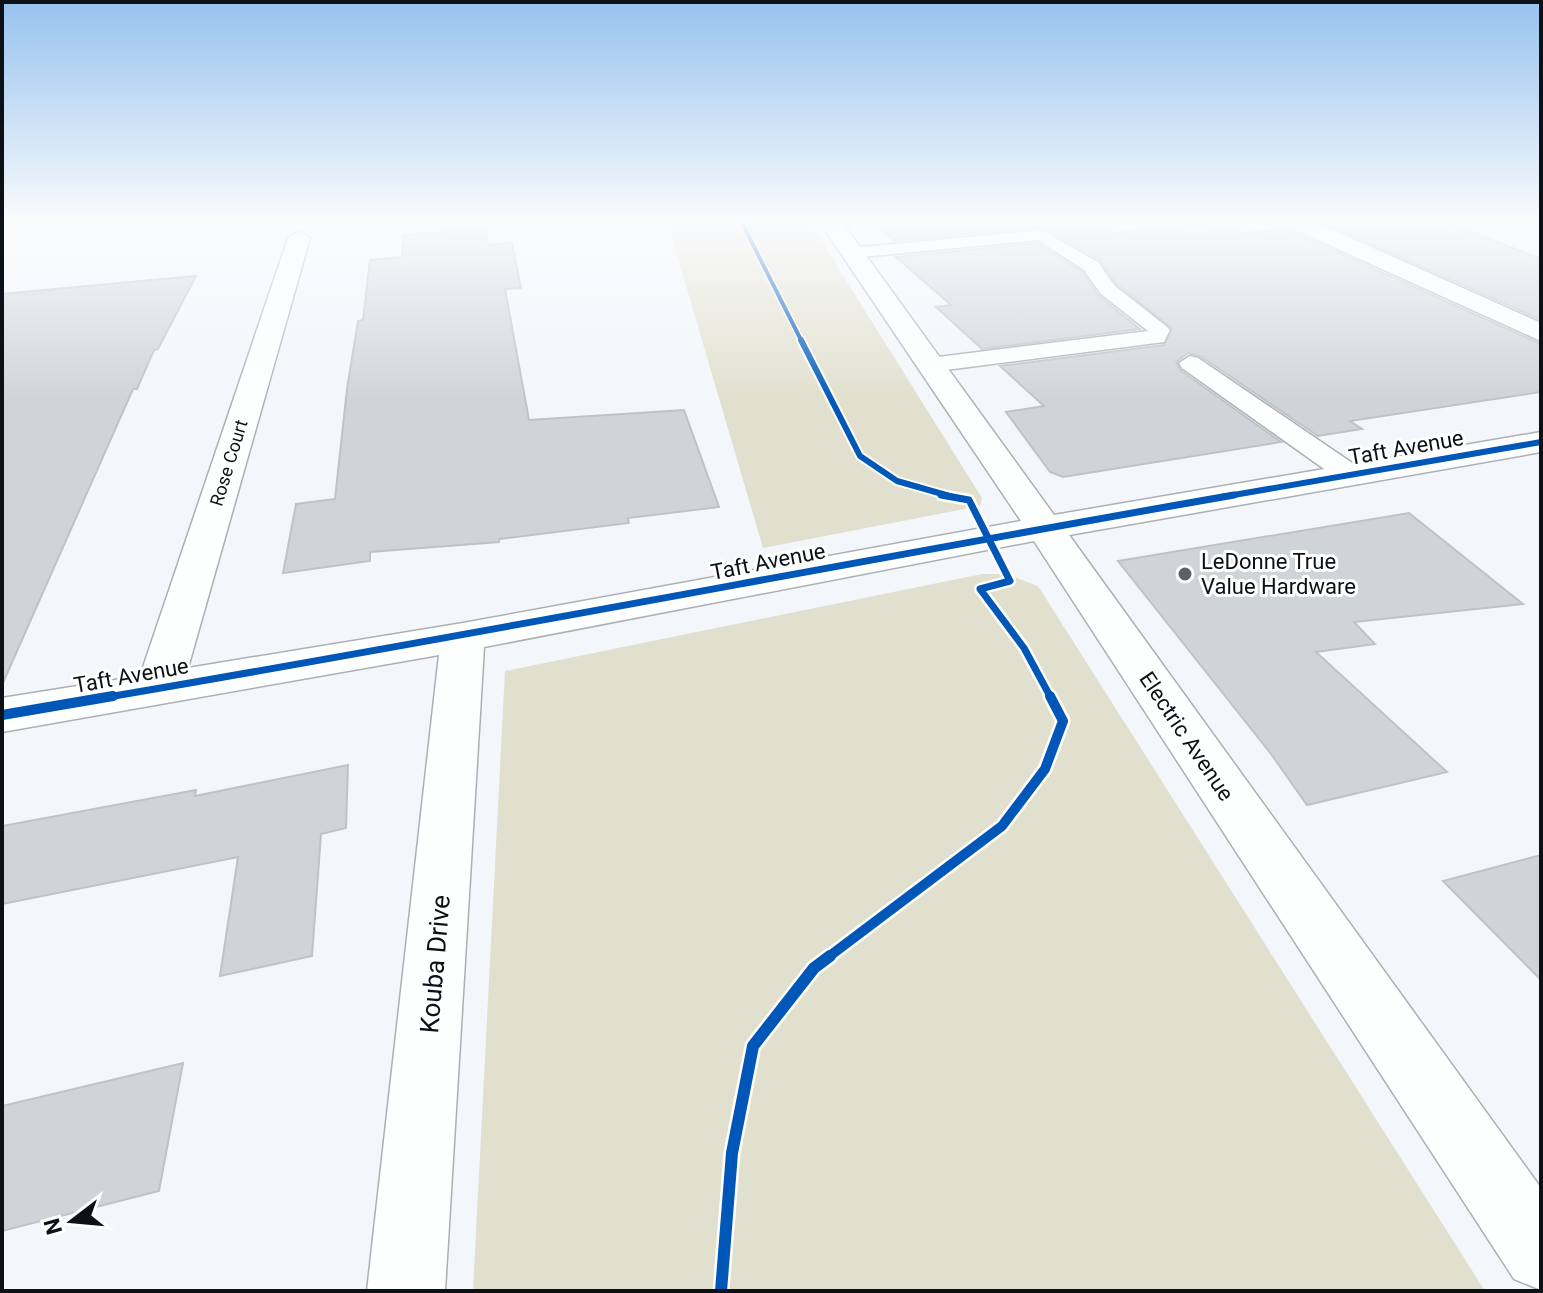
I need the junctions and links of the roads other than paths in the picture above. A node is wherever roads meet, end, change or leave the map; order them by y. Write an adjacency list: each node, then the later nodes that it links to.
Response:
1 (286, 281): 13 (street, Rose Court)
2 (872, 281): 7 (street, Electric Avenue)
3 (1102, 281): 7 (lane)
4 (1428, 281): 5 (street)
5 (1541, 333)
6 (1190, 363): 10 (lane)
7 (930, 365): 11 (street, Electric Avenue)
8 (1525, 444): 9 (street); 10 (street, Taft Avenue)
9 (1541, 465)
10 (1351, 475): 11 (street, Taft Avenue)
11 (1045, 529): 12 (street, Taft Avenue); 15 (street, Electric Avenue)
12 (463, 637): 13 (street, Taft Avenue); 16 (street, Kouba Drive)
13 (159, 688): 14 (street, Taft Avenue)
14 (2, 715)
15 (1541, 1252)
16 (406, 1291)

